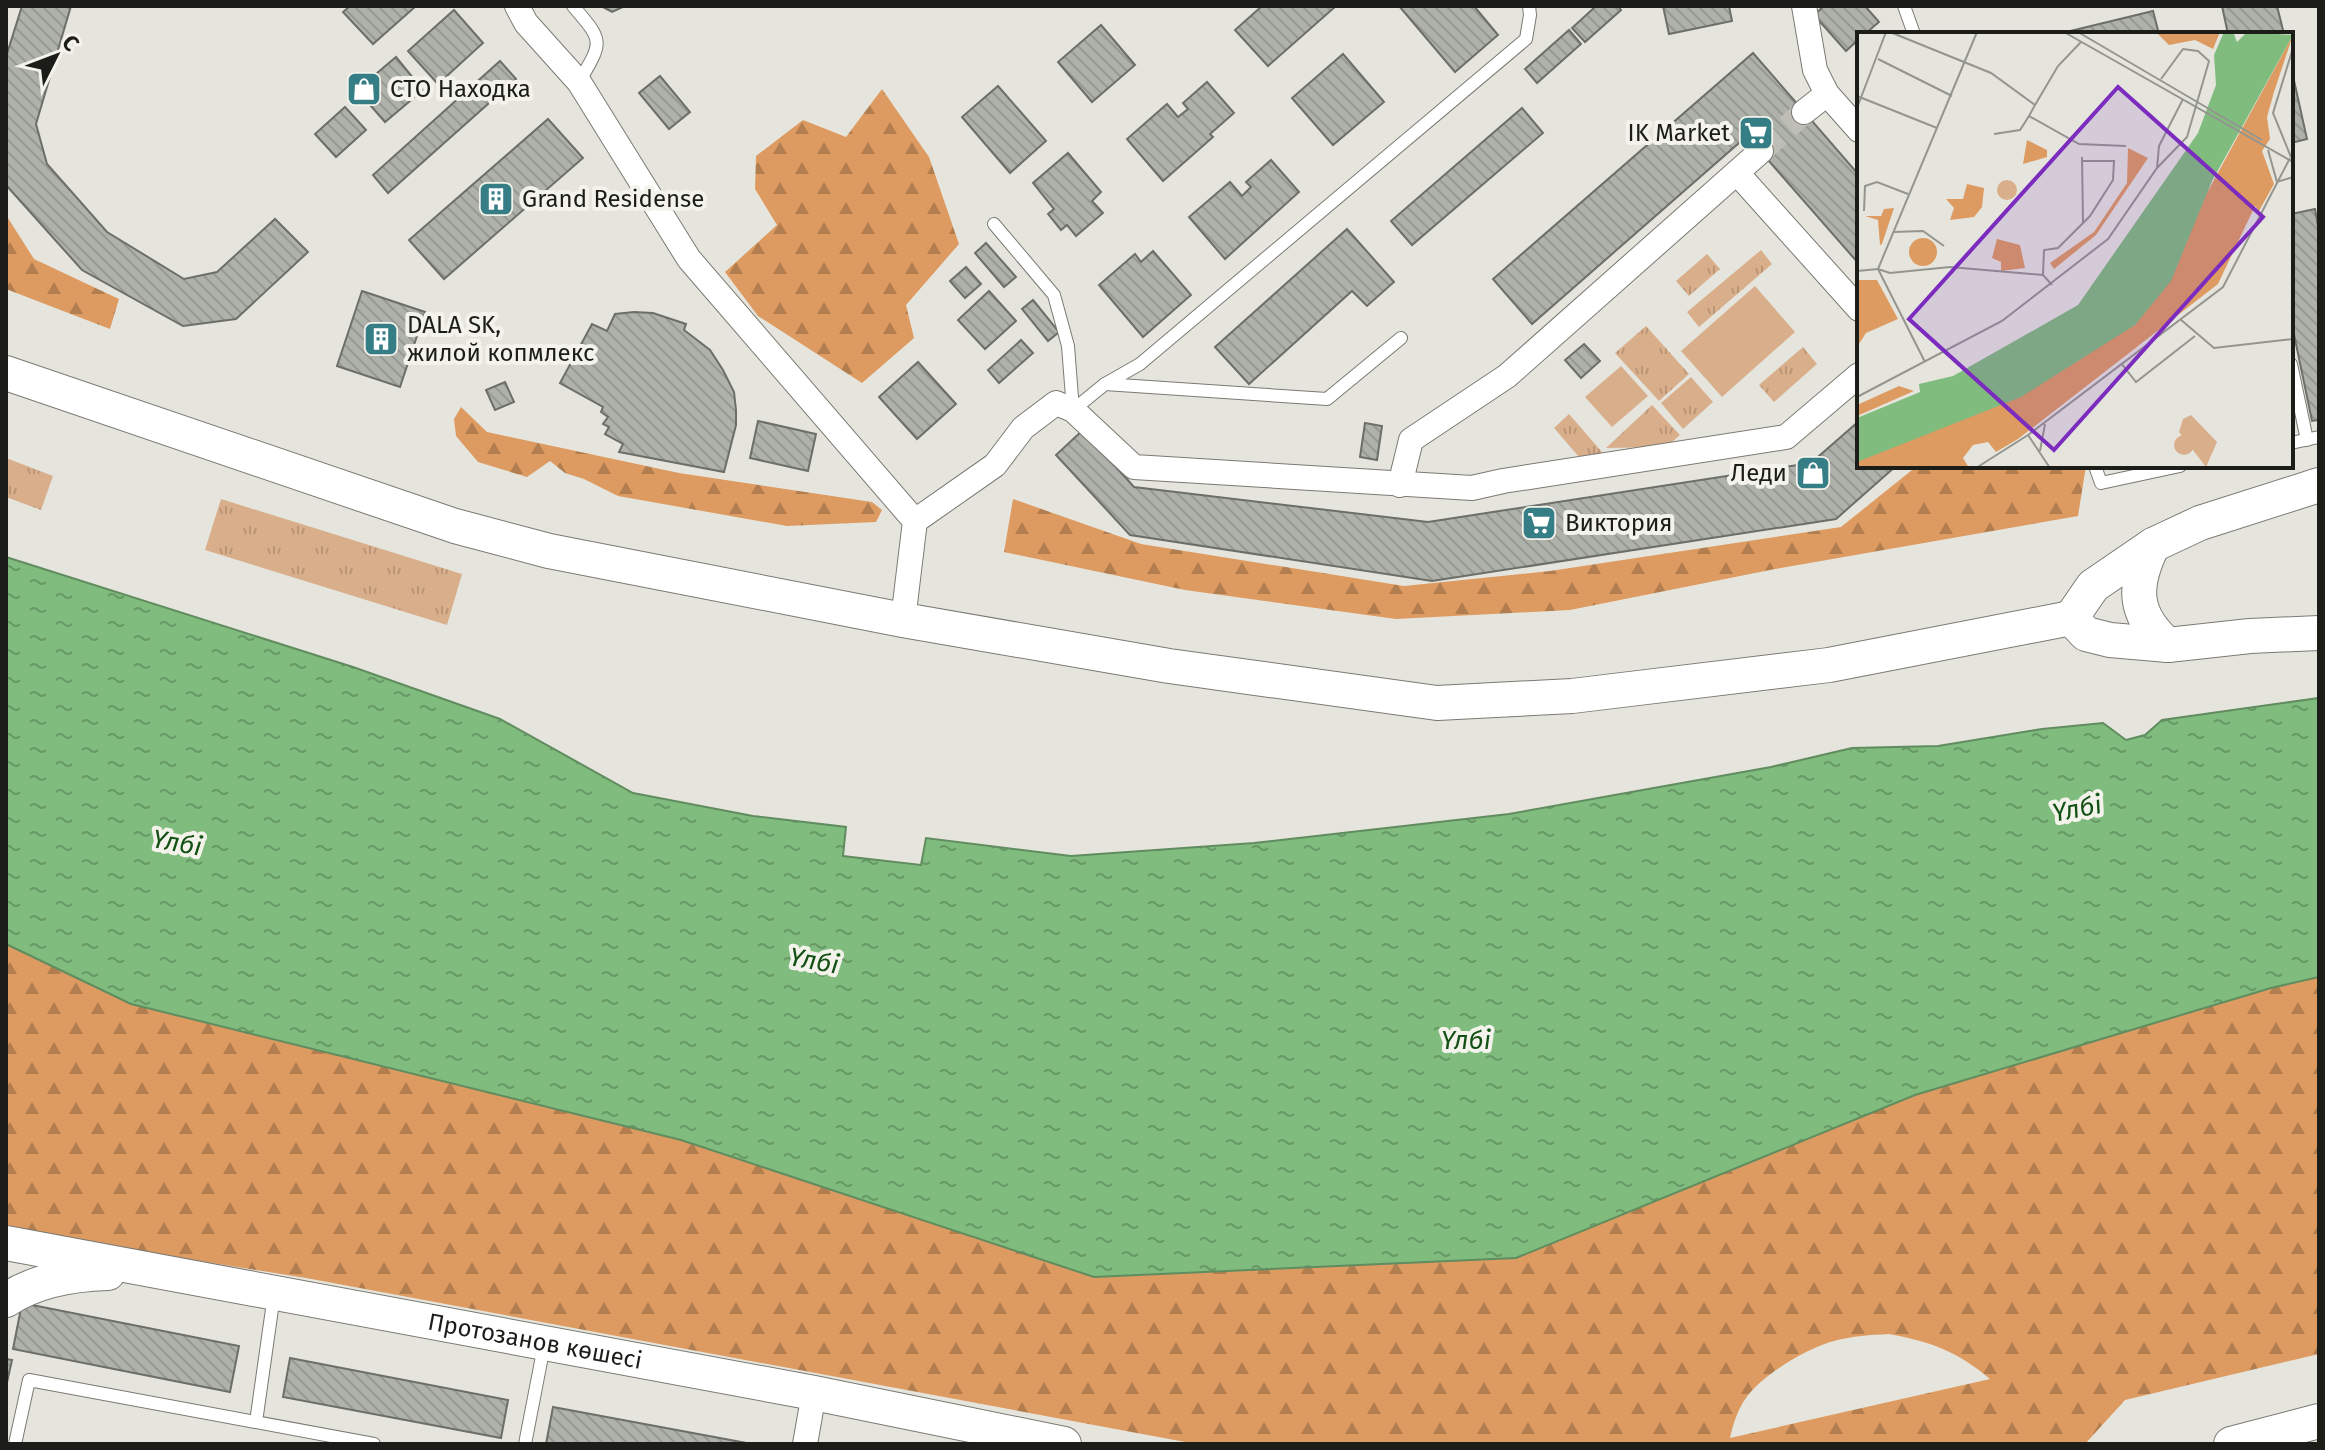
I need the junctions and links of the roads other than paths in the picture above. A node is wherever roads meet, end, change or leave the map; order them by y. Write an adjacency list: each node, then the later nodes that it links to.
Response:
1 (517, 6): 7 (street)
2 (573, 6): 7 (lane)
3 (1529, 6): 19 (lane)
4 (1804, 6): 8 (street)
5 (1904, 6): 6 (lane)
6 (1913, 32)
7 (579, 82): 27 (street)
8 (1827, 94): 9 (street); 10 (street)
9 (1804, 112)
10 (1857, 128)
11 (1761, 151): 12 (street)
12 (1737, 173): 14 (street); 25 (street)
13 (994, 224): 20 (lane)
14 (1857, 307)
15 (1401, 338): 19 (lane)
16 (2293, 371): 21 (lane)
17 (6, 373): 30 (main road)
18 (1857, 377): 25 (street)
19 (1105, 384): 20 (lane)
20 (1073, 410): 25 (street); 27 (street)
21 (2313, 438): 22 (lane)
22 (2293, 443)
23 (2096, 468): 24 (lane)
24 (2171, 468)
25 (1400, 485)
26 (2319, 485): 28 (main road)
27 (915, 521): 30 (street)
28 (2153, 545): 29 (main road); 32 (main road)
29 (2071, 618): 30 (main road); 32 (main road)
30 (903, 620)
31 (2319, 633): 32 (main road)
32 (2168, 645)
33 (6, 1243): 34 (main road, Протозанов көшесі)
34 (151, 1270): 35 (main road, Протозанов көшесі); 36 (main road)
35 (274, 1292): 37 (main road, Протозанов көшесі); 40 (lane)
36 (6, 1300)
37 (544, 1343): 38 (main road, Протозанов көшесі); 44 (lane)
38 (814, 1393): 41 (main road, Протозанов көшесі); 45 (street)
39 (2319, 1421): 46 (main road)
40 (256, 1422): 42 (lane); 43 (lane)
41 (1052, 1443)
42 (15, 1444)
43 (374, 1444)
44 (525, 1444)
45 (805, 1444)
46 (2231, 1444)

